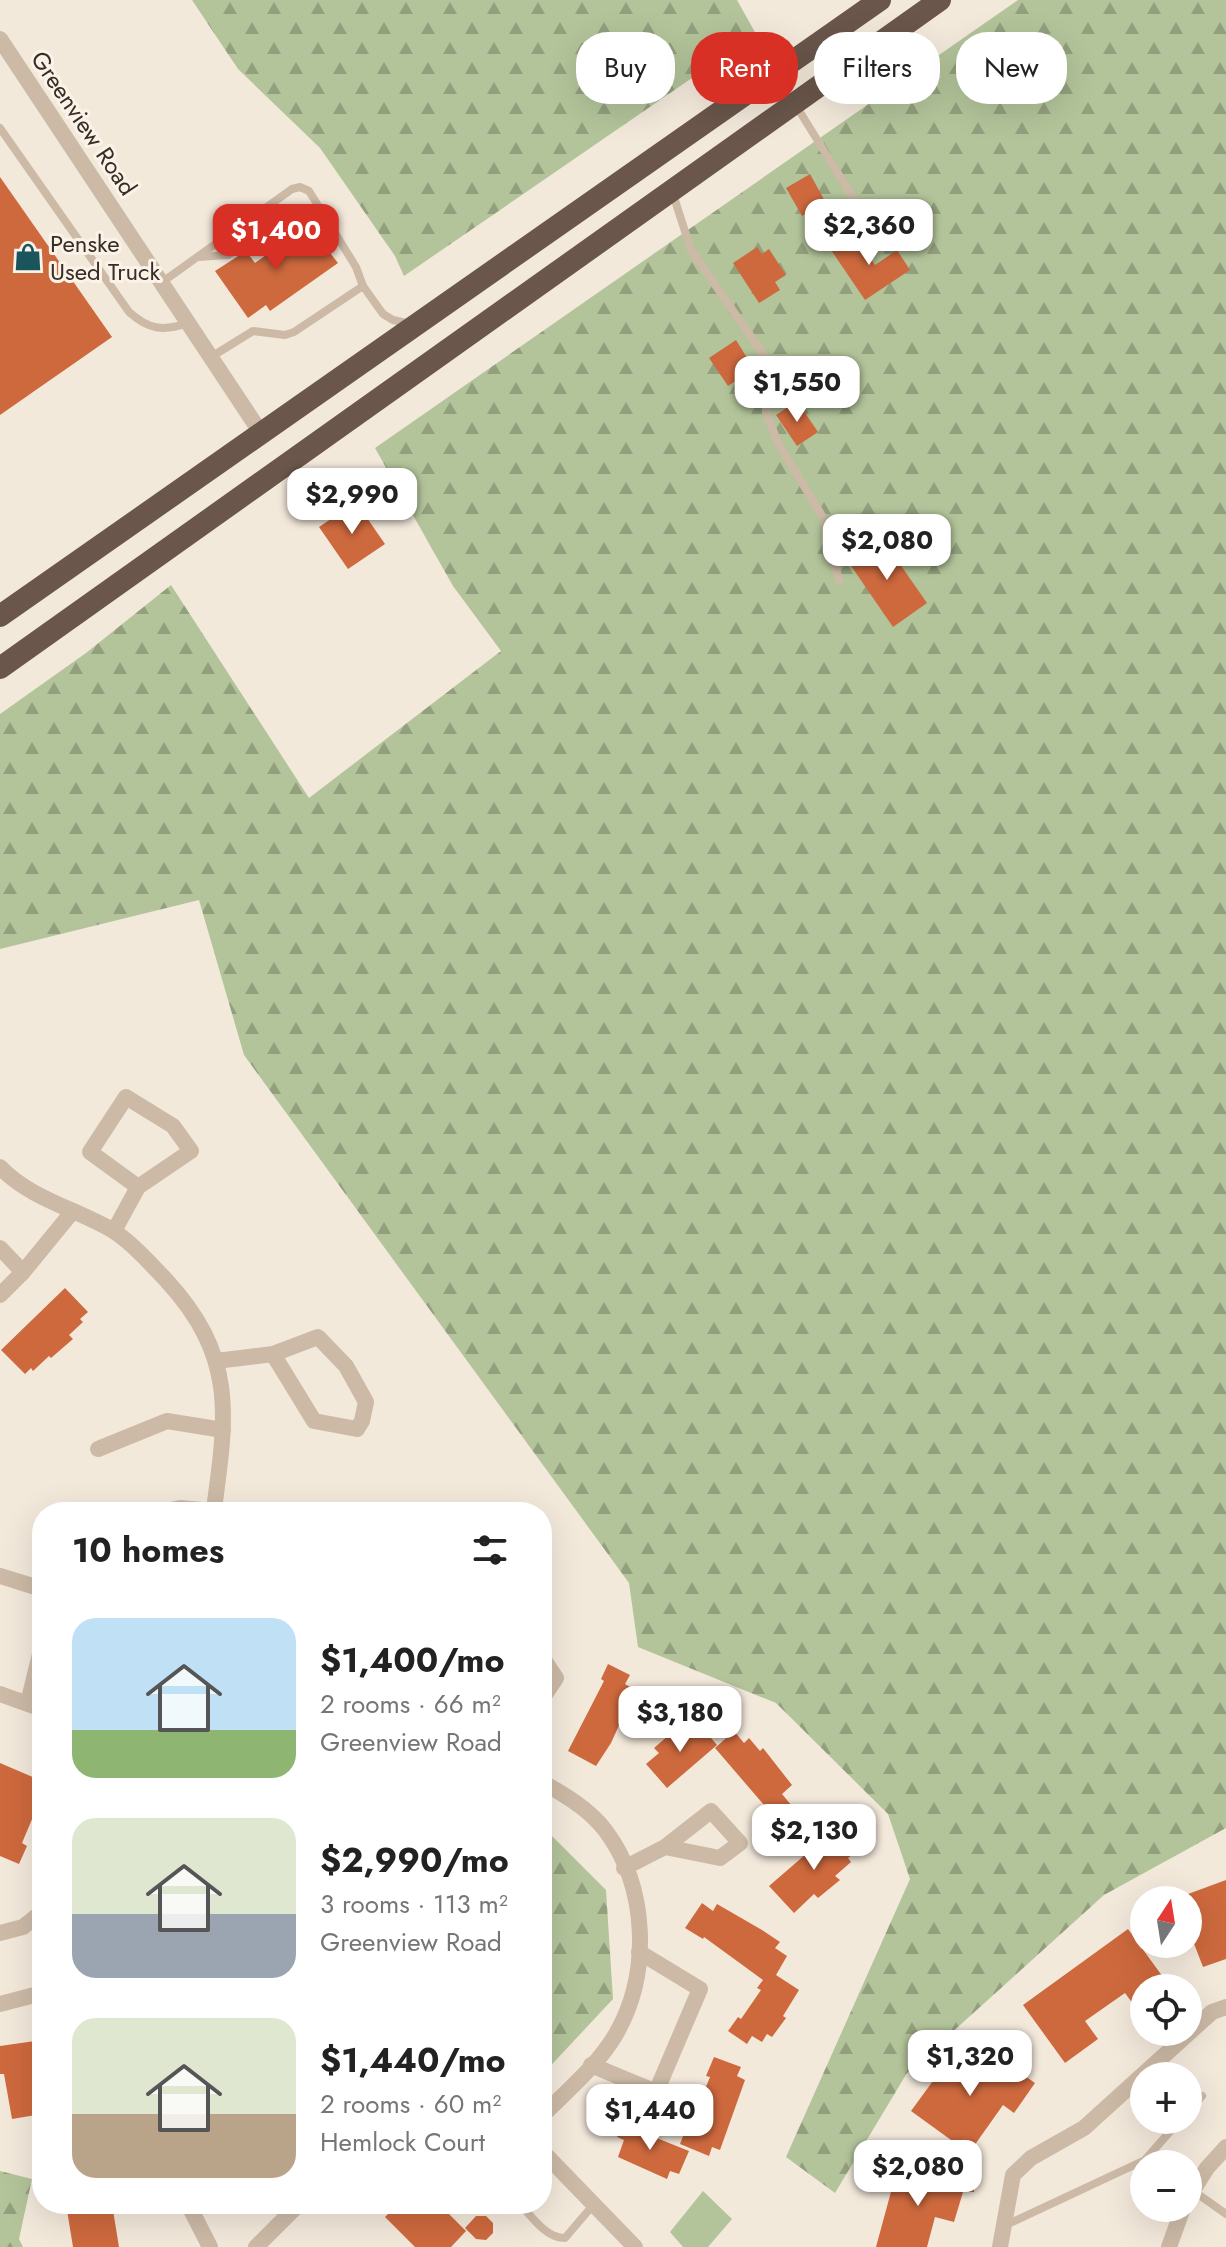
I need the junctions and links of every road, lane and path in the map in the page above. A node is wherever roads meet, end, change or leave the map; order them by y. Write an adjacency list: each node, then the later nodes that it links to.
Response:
1 (880, 0): 15 (highway)
2 (940, 0): 4 (highway)
3 (0, 39): 12 (street, Greenview Road)
4 (798, 101)
5 (794, 104): 8 (highway)
6 (796, 104): 10 (lane)
7 (0, 128): 14 (lane)
8 (672, 190): 18 (lane); 20 (highway)
9 (331, 226): 11 (lane); 11 (lane); 13 (lane)
10 (873, 230)
11 (196, 257): 12 (lane)
12 (161, 283): 14 (street, Greenview Road)
13 (363, 286): 15 (lane); 16 (lane)
14 (187, 323): 16 (street, Greenview Road)
15 (415, 325): 17 (highway)
16 (211, 357): 17 (street, Greenview Road)
17 (261, 433): 19 (highway)
18 (839, 581)
19 (0, 616)
20 (0, 668)
21 (0, 1167): 23 (street)
22 (138, 1187): 22 (street); 24 (street)
23 (73, 1211): 24 (street); 26 (street)
24 (114, 1231): 29 (street)
25 (0, 1248): 26 (street)
26 (23, 1272): 27 (street)
27 (0, 1295)
28 (273, 1354): 28 (street); 29 (street)
29 (216, 1361): 30 (street)
30 (223, 1430): 31 (street); 32 (street)
31 (98, 1449)
32 (219, 1502)
33 (0, 1576): 34 (street)
34 (32, 1586)
35 (0, 1694): 36 (street)
36 (32, 1705)
37 (552, 1789): 39 (street)
38 (665, 1847): 39 (street)
39 (624, 1868): 42 (street)
40 (32, 1922): 41 (street)
41 (0, 1933)
42 (639, 1952): 46 (street); 46 (street)
43 (32, 1996): 44 (street)
44 (0, 2004)
45 (1226, 2007): 61 (street)
46 (591, 2065): 47 (street)
47 (552, 2106)
48 (1169, 2134): 50 (lane)
49 (1226, 2147): 53 (street)
50 (1157, 2150)
51 (552, 2161): 55 (street)
52 (1130, 2170): 61 (lane)
53 (1202, 2176)
54 (1202, 2200): 59 (lane)
55 (594, 2204): 58 (lane); 64 (street)
56 (193, 2214): 62 (street)
57 (289, 2214): 63 (street)
58 (530, 2214)
59 (1226, 2214)
60 (1178, 2222): 66 (street)
61 (1006, 2225): 65 (street)
62 (210, 2247)
63 (256, 2247)
64 (635, 2247)
65 (1000, 2247)
66 (1169, 2247)

